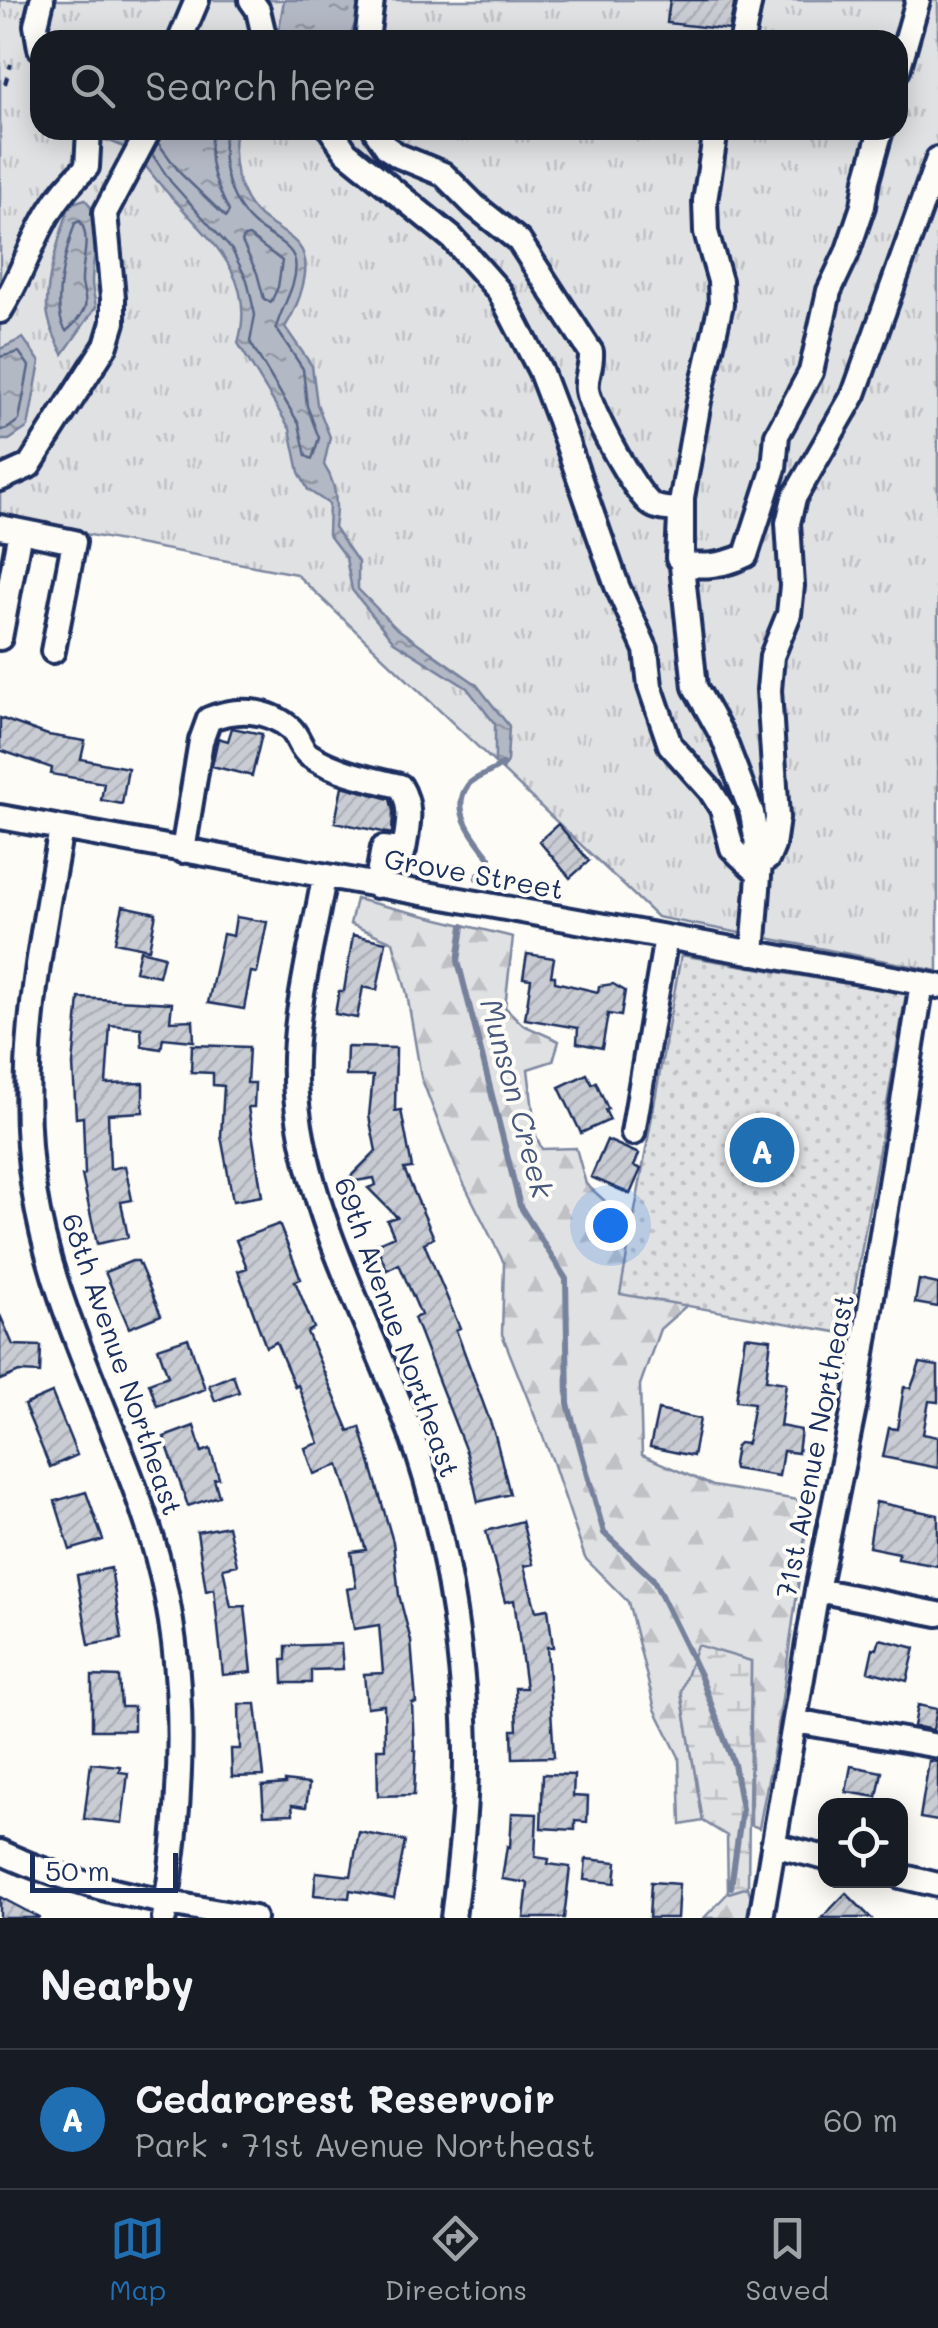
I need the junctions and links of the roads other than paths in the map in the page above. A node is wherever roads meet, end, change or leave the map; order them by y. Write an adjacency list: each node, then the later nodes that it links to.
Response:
1 (42, 0): 7 (street)
2 (198, 0): 8 (street)
3 (252, 0): 9 (street)
4 (372, 0): 10 (street)
5 (750, 0): 11 (street)
6 (918, 0): 12 (street)
7 (37, 30)
8 (184, 30)
9 (263, 30)
10 (368, 30)
11 (744, 30)
12 (908, 35)
13 (88, 140): 20 (street)
14 (144, 140): 21 (street)
15 (338, 140): 29 (street)
16 (381, 140): 23 (street)
17 (714, 140): 23 (street)
18 (878, 140): 23 (street)
19 (938, 158): 29 (street)
20 (0, 311)
21 (0, 478)
22 (10, 529): 24 (street); 25 (street)
23 (682, 561): 29 (street)
24 (0, 638)
25 (53, 652)
26 (0, 817): 27 (street, Grove Street)
27 (61, 829): 28 (street, Grove Street); 45 (street, 68th Avenue Northeast)
28 (183, 851): 30 (street, Grove Street); 31 (street)
29 (760, 863): 33 (street)
30 (324, 877): 31 (street, Grove Street); 47 (street, 69th Avenue Northeast)
31 (376, 886): 32 (street, Grove Street)
32 (666, 938): 33 (street, Grove Street); 35 (street)
33 (754, 953): 34 (street, Grove Street)
34 (930, 985): 36 (street, 71st Avenue Northeast)
35 (633, 1134)
36 (818, 1590): 37 (street); 38 (street, 71st Avenue Northeast)
37 (938, 1614)
38 (795, 1721): 39 (street); 40 (street, 71st Avenue Northeast)
39 (938, 1746)
40 (774, 1845): 42 (street); 48 (street, 71st Avenue Northeast)
41 (0, 1852): 45 (street)
42 (818, 1856)
43 (908, 1878): 44 (street)
44 (938, 1885)
45 (165, 1910): 46 (street)
46 (254, 1918)
47 (453, 1918)
48 (761, 1918)

